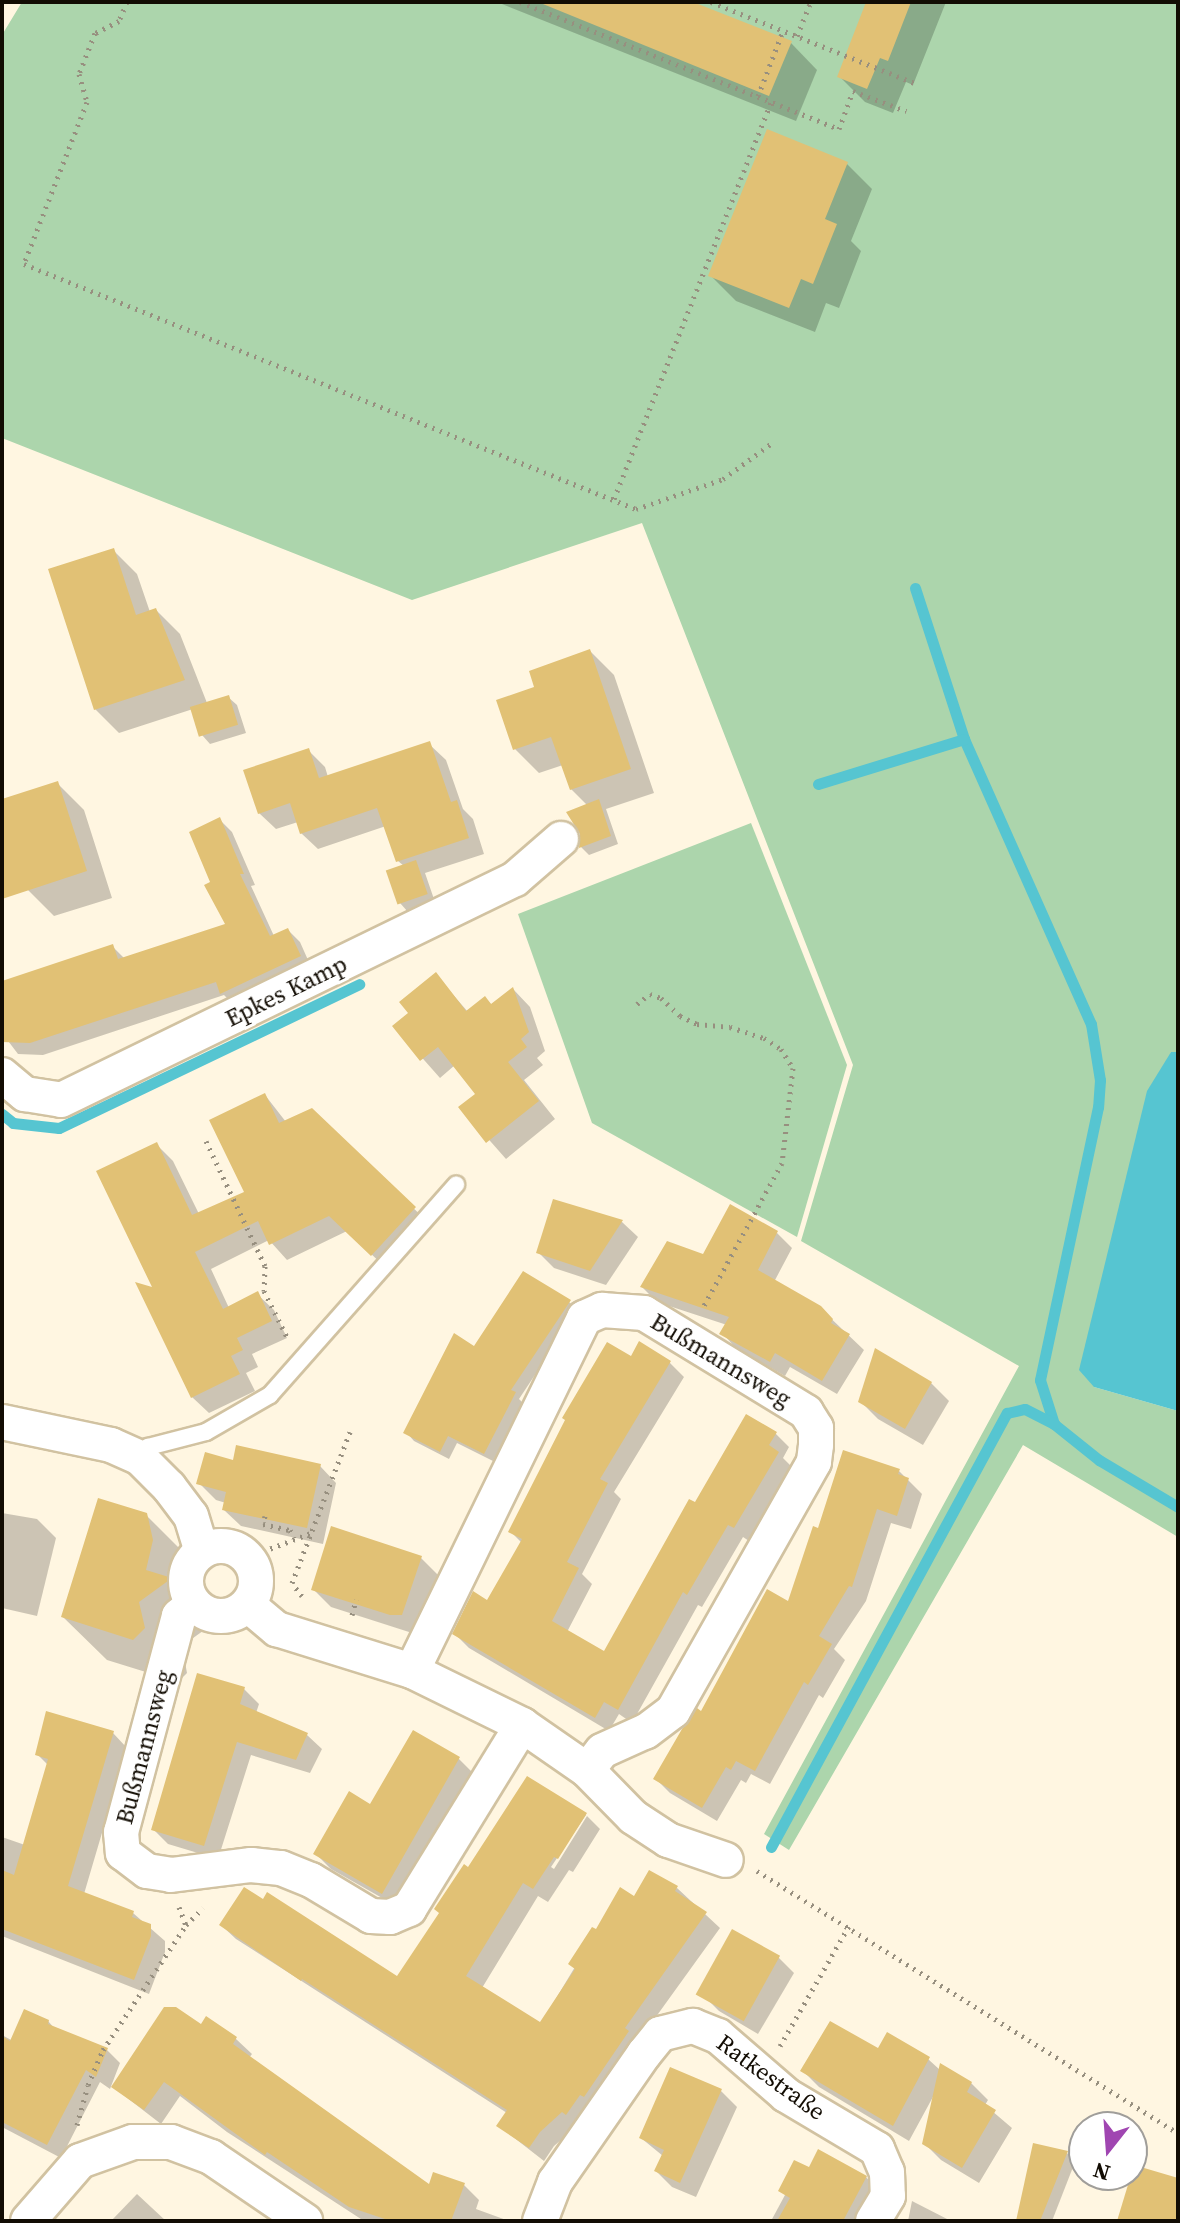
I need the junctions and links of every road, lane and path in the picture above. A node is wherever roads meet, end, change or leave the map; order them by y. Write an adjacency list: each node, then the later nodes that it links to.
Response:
1 (127, 2): 12 (path)
2 (520, 2): 8 (path)
3 (711, 2): 5 (path)
4 (811, 2): 6 (path)
5 (783, 31): 6 (path); 8 (path)
6 (797, 36): 7 (path)
7 (917, 84)
8 (758, 96): 9 (path)
9 (771, 102): 10 (path); 12 (path)
10 (906, 111)
11 (772, 443): 12 (path)
12 (614, 499)
13 (561, 839): 15 (street, Epkes Kamp)
14 (637, 1004): 18 (path)
15 (2, 1075)
16 (206, 1141): 19 (path)
17 (456, 1185): 19 (lane)
18 (685, 1338): 33 (street, Bußmannsweg); 35 (street, Bußmannsweg)
19 (306, 1356): 22 (lane)
20 (2, 1422): 22 (street)
21 (350, 1432): 24 (path)
22 (140, 1458): 26 (street)
23 (265, 1516): 25 (path)
24 (312, 1533): 25 (path); 28 (path)
25 (294, 1538): 27 (path)
26 (201, 1549): 27 (street); 29 (street)
27 (248, 1557): 30 (street)
28 (311, 1599)
29 (192, 1605): 30 (street); 34 (street, Bußmannsweg)
30 (248, 1605): 33 (street)
31 (339, 1608): 32 (path)
32 (362, 1615)
33 (412, 1671): 34 (street)
34 (522, 1725): 35 (street)
35 (587, 1770): 36 (street)
36 (726, 1860): 38 (path)
37 (186, 1925): 41 (path)
38 (849, 1926): 39 (path); 40 (path)
39 (762, 2077): 44 (street, Ratkestraße); 45 (street, Ratkestraße)
40 (1178, 2133)
41 (80, 2161): 42 (street); 43 (street)
42 (28, 2221)
43 (305, 2221)
44 (540, 2221)
45 (873, 2221)

